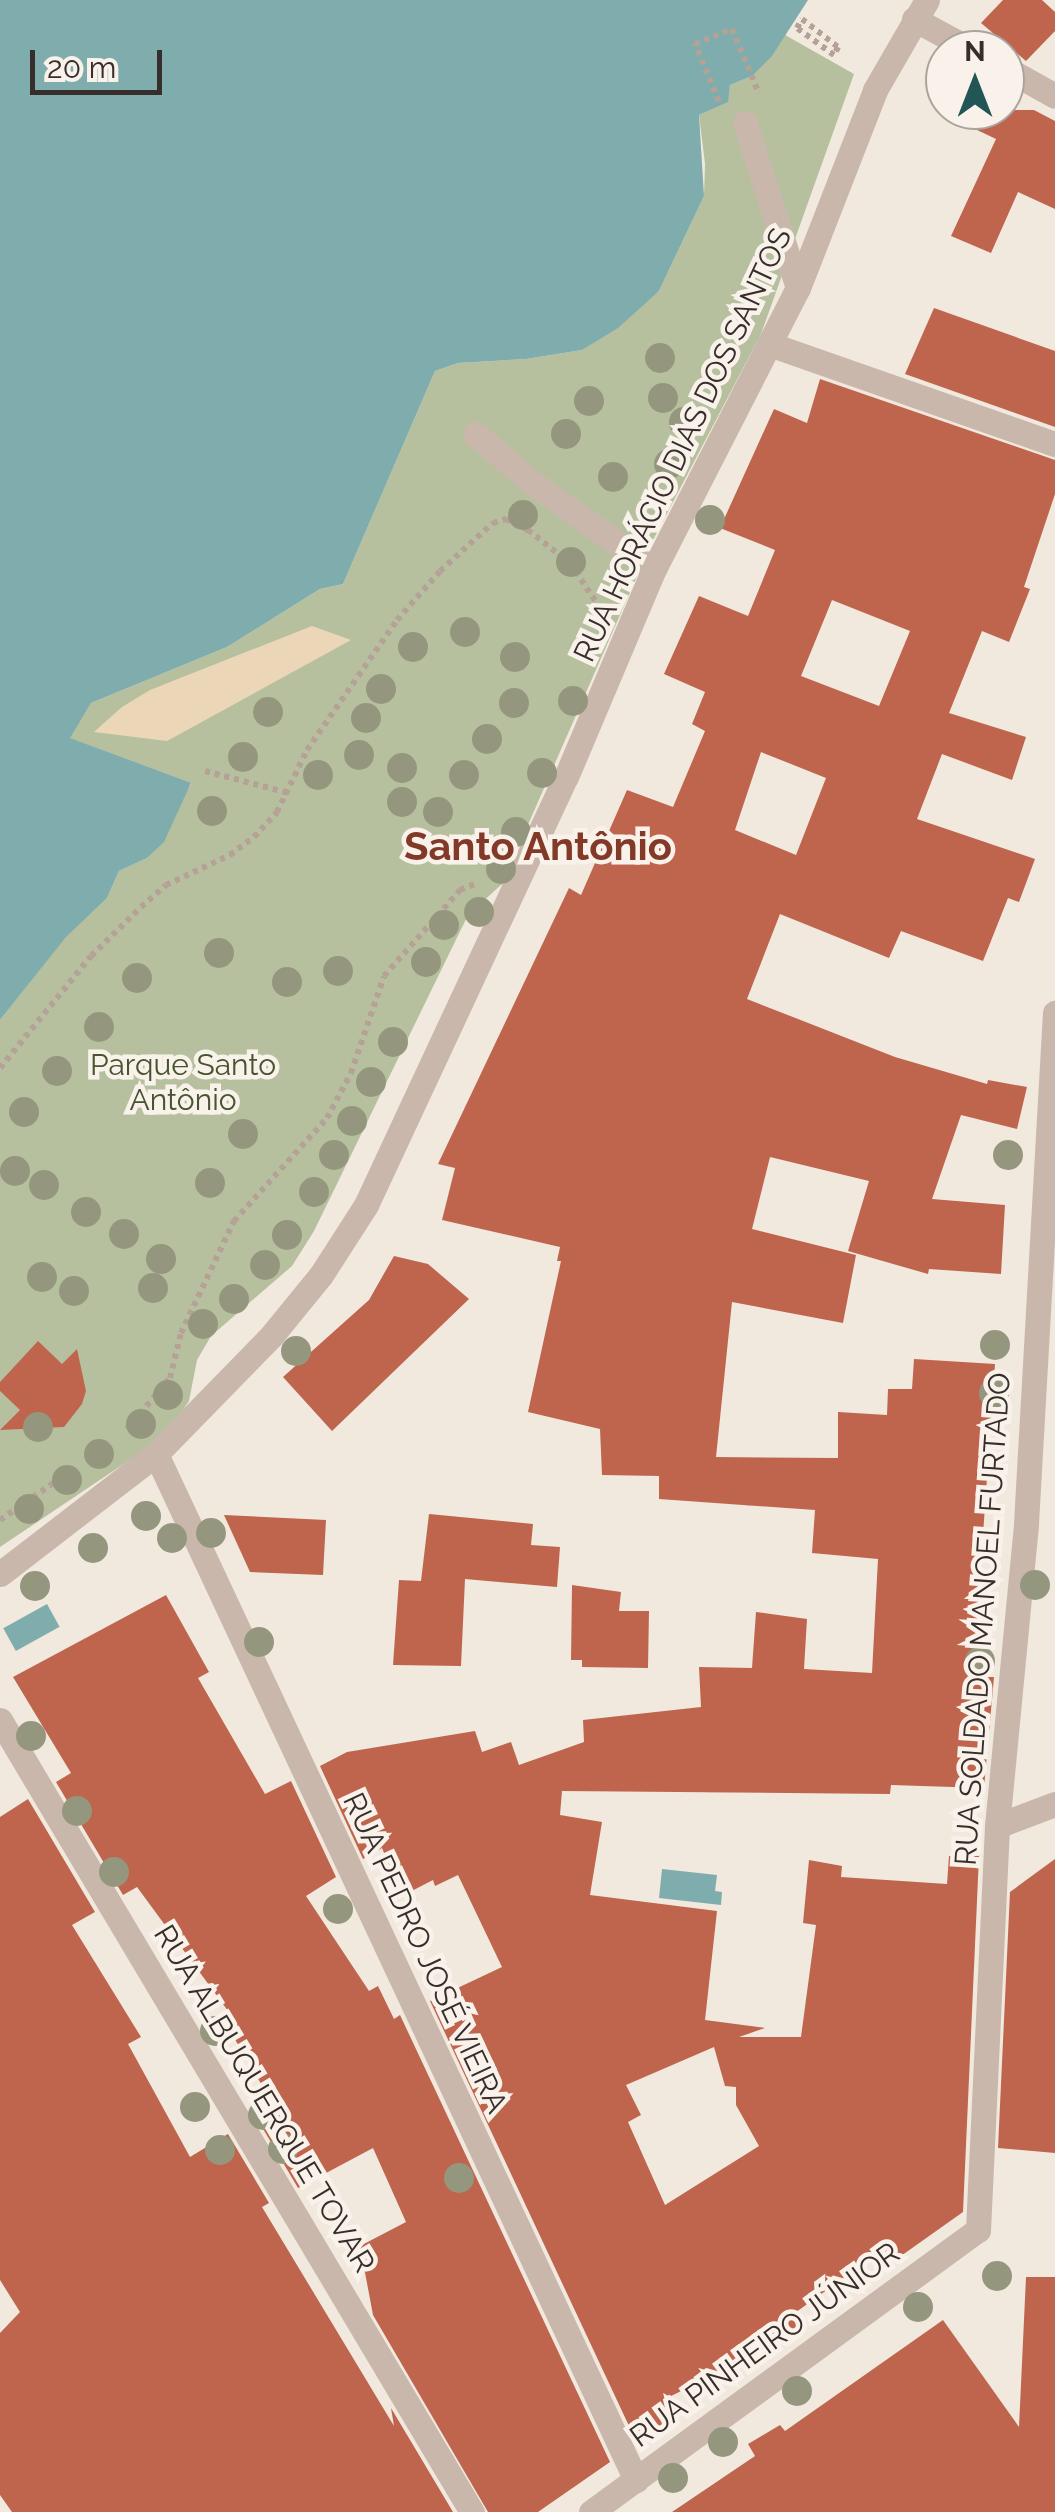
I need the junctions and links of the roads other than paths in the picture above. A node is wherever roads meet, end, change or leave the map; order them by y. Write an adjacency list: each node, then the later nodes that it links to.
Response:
1 (920, 10): 2 (street); 6 (street, RUA HORÁCIO DIAS DOS SANTOS)
2 (946, 30)
3 (1025, 79): 4 (street)
4 (1055, 96)
5 (754, 114): 6 (street)
6 (798, 288): 7 (street, RUA HORÁCIO DIAS DOS SANTOS)
7 (769, 344): 9 (street); 10 (street, RUA HORÁCIO DIAS DOS SANTOS)
8 (476, 434): 10 (street)
9 (1055, 444)
10 (654, 569): 12 (street, RUA HORÁCIO DIAS DOS SANTOS)
11 (1055, 1013): 16 (street, RUA SOLDADO MANOEL FURTADO)
12 (156, 1454): 13 (street, RUA HORÁCIO DIAS DOS SANTOS); 18 (street, RUA PEDRO JOSÉ VIEIRA)
13 (0, 1574)
14 (0, 1720): 19 (street, RUA ALBUQUERQUE TOVAR)
15 (1055, 1804): 16 (street)
16 (998, 1826): 17 (street, RUA SOLDADO MANOEL FURTADO)
17 (978, 2230): 18 (street, RUA PINHEIRO JÚNIOR)
18 (636, 2480): 20 (street, RUA PINHEIRO JÚNIOR)
19 (472, 2512)
20 (591, 2512)

